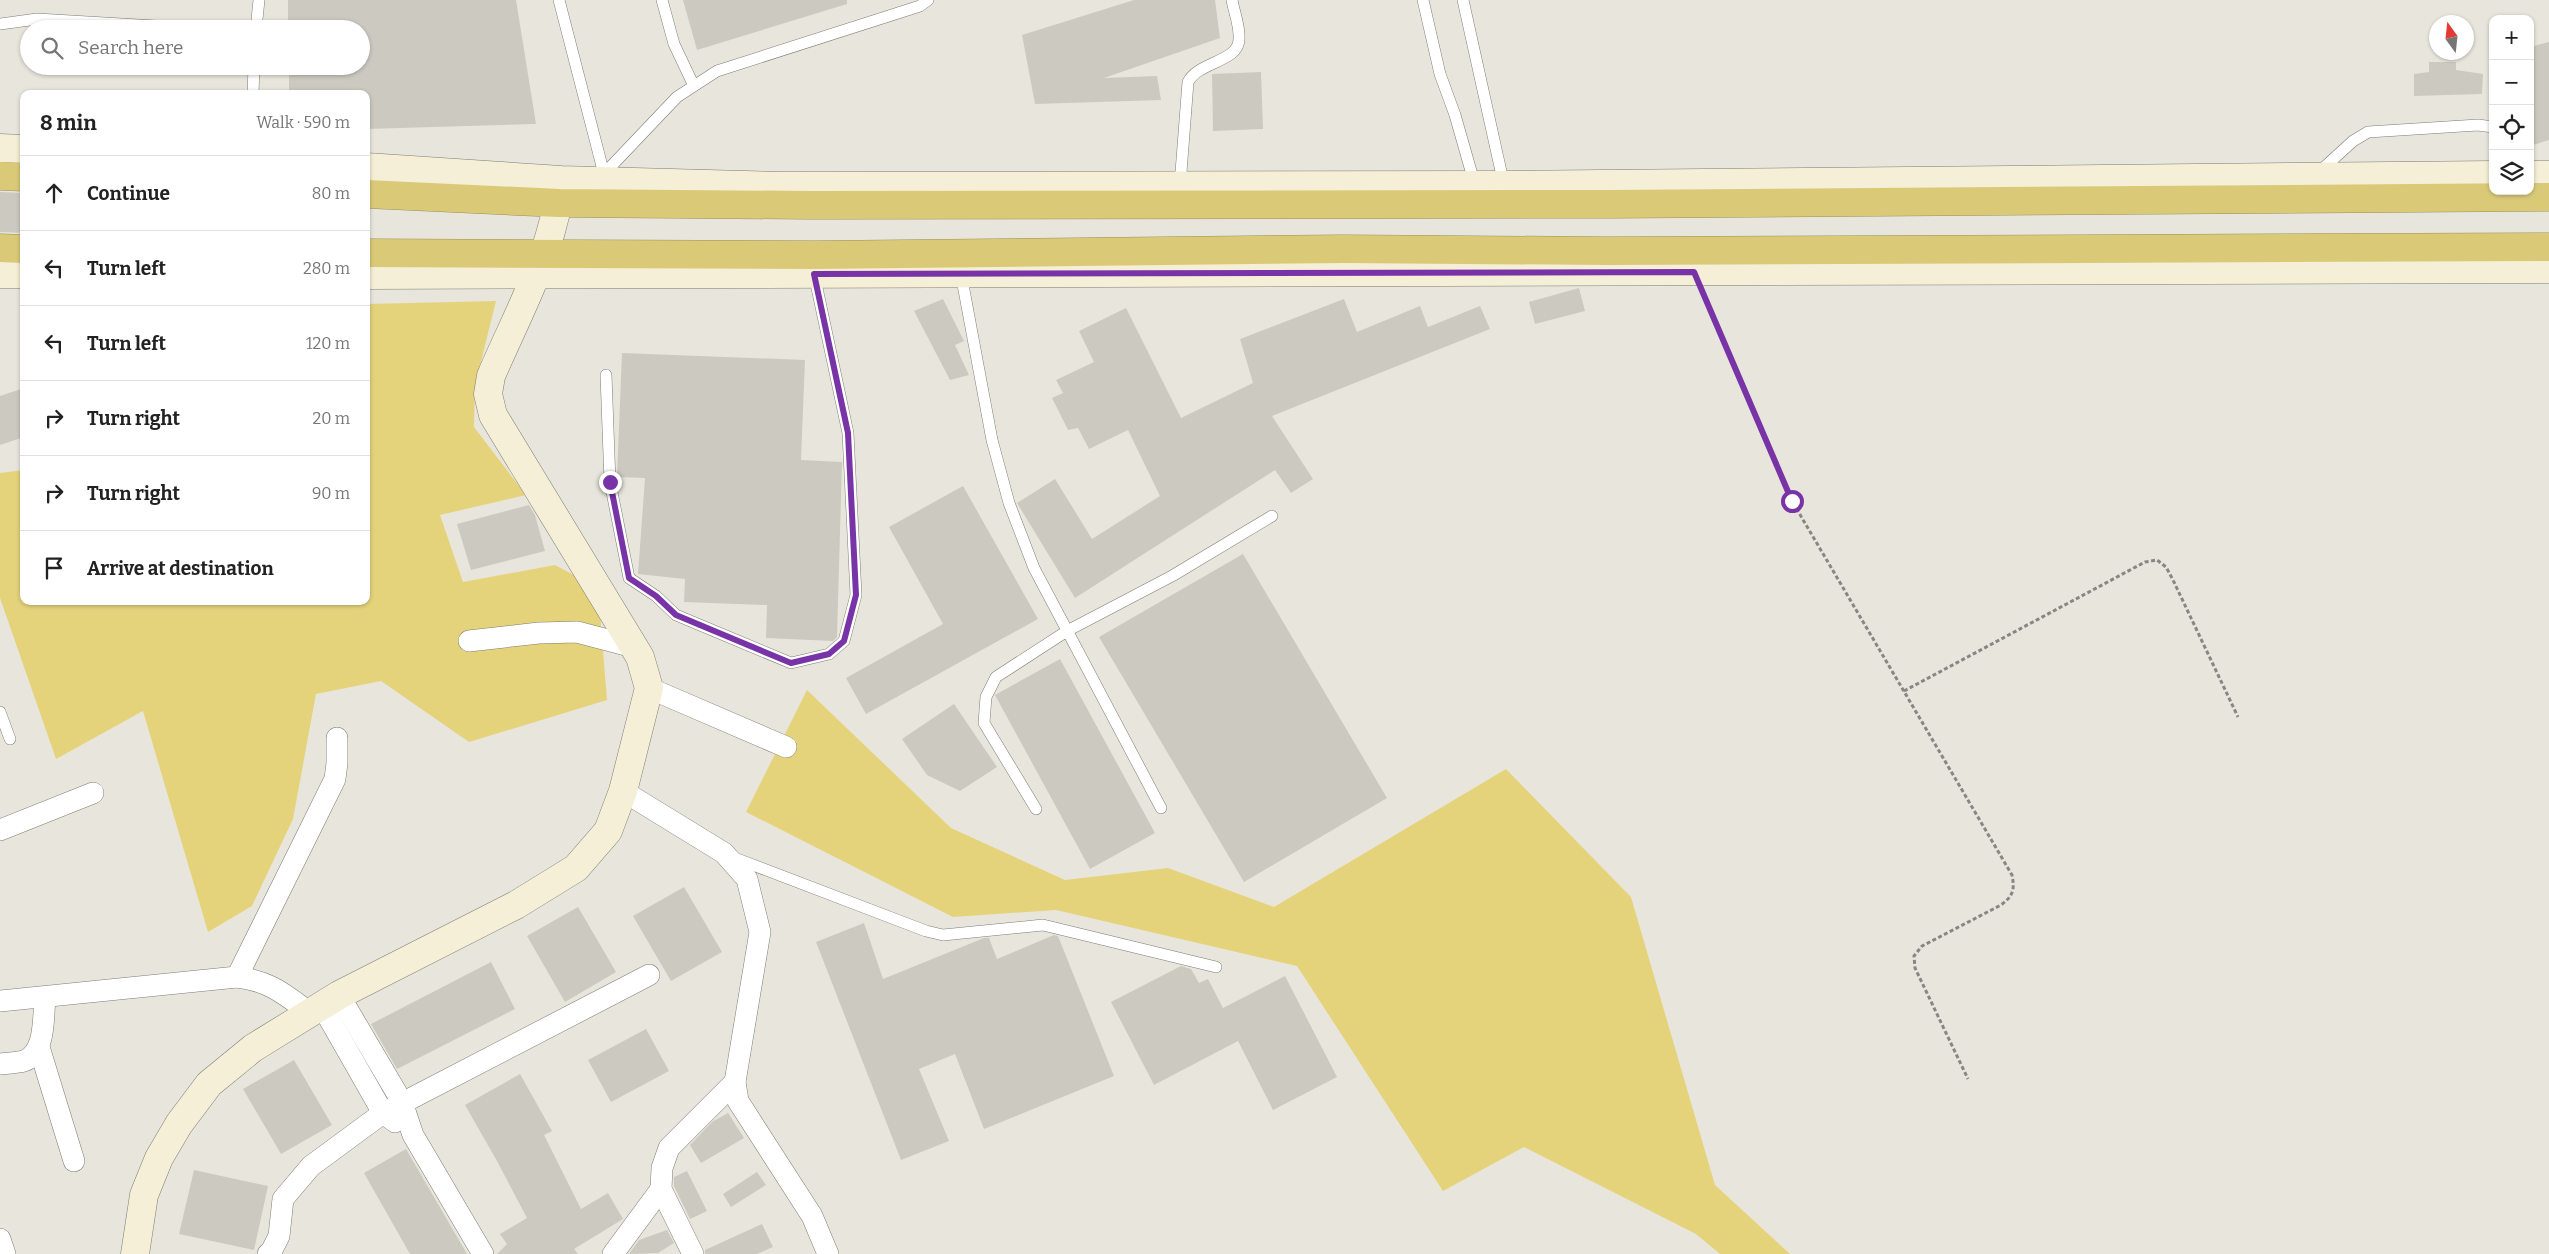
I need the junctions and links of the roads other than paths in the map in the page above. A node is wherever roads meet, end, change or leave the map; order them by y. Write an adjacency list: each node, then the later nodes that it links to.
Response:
1 (259, 0): 10 (lane)
2 (559, 0): 26 (lane)
3 (662, 0): 14 (lane)
4 (928, 0): 14 (lane)
5 (1232, 0): 27 (lane)
6 (1423, 0): 28 (lane)
7 (1463, 0): 29 (lane)
8 (30, 20): 9 (lane)
9 (54, 20)
10 (257, 20)
11 (20, 21): 12 (lane)
12 (0, 24)
13 (254, 75): 15 (lane)
14 (693, 84): 26 (lane)
15 (253, 90)
16 (2489, 126): 24 (lane)
17 (0, 148): 18 (street)
18 (20, 149)
19 (370, 167): 30 (street)
20 (2489, 175): 24 (street)
21 (2534, 175): 22 (street)
22 (2549, 175)
23 (0, 176): 25 (highway)
24 (2315, 176): 29 (street)
25 (20, 177)
26 (601, 177): 27 (street); 30 (street)
27 (1180, 185): 28 (street)
28 (1475, 185): 29 (street)
29 (1504, 185)
30 (560, 191): 31 (highway); 32 (highway); 37 (street)
31 (370, 194)
32 (2549, 197)
33 (2549, 247): 37 (highway)
34 (0, 248): 35 (highway)
35 (20, 249)
36 (370, 254): 37 (highway)
37 (540, 265): 41 (street); 43 (street); 48 (street)
38 (2549, 269): 42 (street)
39 (0, 274): 40 (street)
40 (20, 274)
41 (814, 274): 42 (street); 44 (lane)
42 (961, 274): 46 (lane)
43 (370, 275)
44 (606, 375)
45 (1272, 516): 46 (lane)
46 (1067, 631): 56 (lane); 57 (lane)
47 (469, 641): 48 (street)
48 (634, 647): 49 (street)
49 (647, 699): 53 (street); 54 (street)
50 (0, 712): 52 (lane)
51 (337, 738): 62 (street)
52 (10, 739)
53 (786, 747)
54 (623, 791): 59 (street); 65 (street)
55 (93, 793): 58 (street)
56 (1161, 808)
57 (1036, 809)
58 (0, 830)
59 (724, 853): 60 (lane); 68 (street)
60 (1216, 967)
61 (649, 976): 69 (street)
62 (237, 977): 63 (street); 65 (street)
63 (45, 997): 64 (street); 66 (street)
64 (0, 1000)
65 (324, 1004): 69 (street); 70 (street); 76 (street)
66 (39, 1046): 67 (street); 72 (street)
67 (0, 1064)
68 (735, 1082): 73 (street); 81 (street)
69 (402, 1102): 70 (street); 71 (street)
70 (384, 1113): 71 (street); 77 (street)
71 (413, 1135): 78 (street)
72 (74, 1161)
73 (661, 1189): 79 (street); 80 (street)
74 (0, 1239): 75 (street)
75 (5, 1254)
76 (134, 1254)
77 (268, 1254)
78 (483, 1254)
79 (613, 1254)
80 (693, 1254)
81 (828, 1254)

